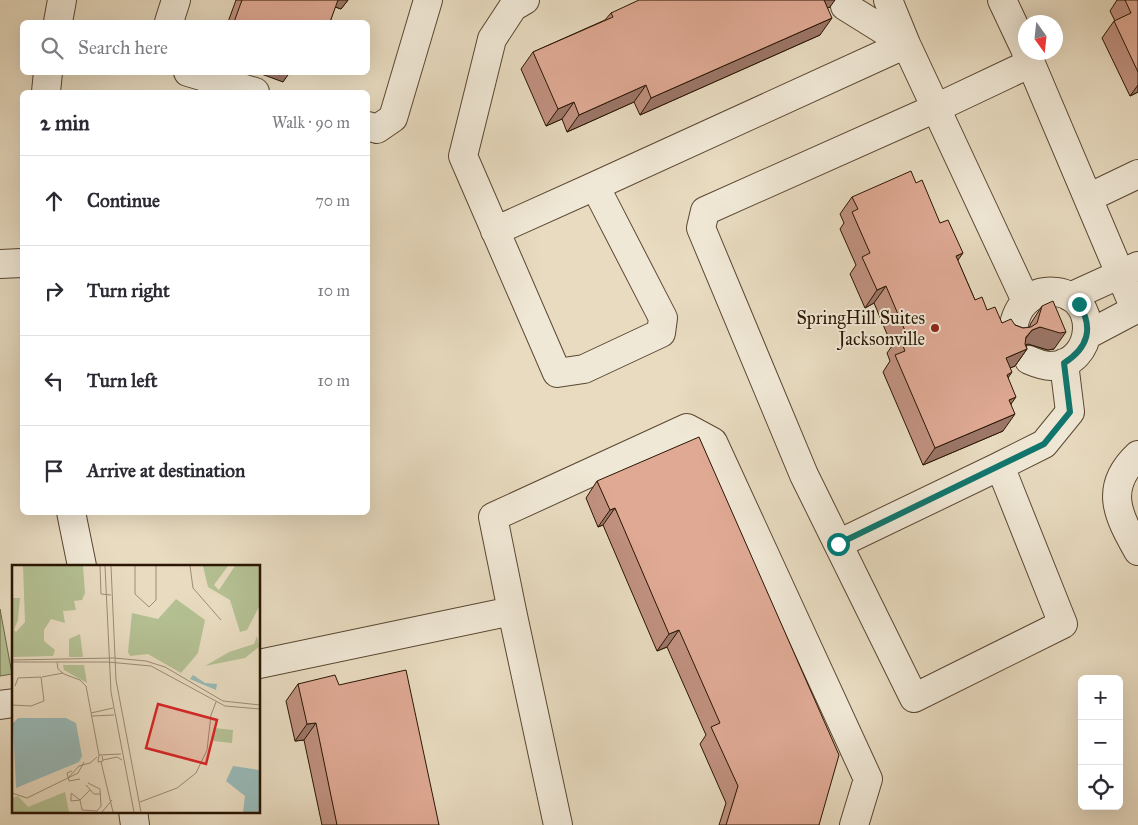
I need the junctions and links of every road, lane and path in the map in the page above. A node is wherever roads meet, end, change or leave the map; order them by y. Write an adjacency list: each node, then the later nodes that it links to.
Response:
1 (62, 0): 8 (street)
2 (176, 0): 9 (street)
3 (428, 0): 19 (street)
4 (525, 0): 23 (street)
5 (888, 0): 11 (street)
6 (1002, 0): 10 (street)
7 (845, 6): 11 (street)
8 (58, 20)
9 (170, 20)
10 (1018, 34)
11 (906, 44): 18 (street); 21 (street)
12 (1021, 60): 18 (street)
13 (1030, 60): 22 (street)
14 (48, 75): 16 (street)
15 (198, 75): 17 (street)
16 (46, 90)
17 (247, 90)
18 (936, 108): 28 (street); 37 (street)
19 (370, 127)
20 (1138, 174): 22 (street)
21 (594, 186): 23 (street); 23 (street)
22 (1088, 198): 26 (street)
23 (495, 231)
24 (20, 262): 25 (street)
25 (0, 264)
26 (1129, 270): 27 (street); 29 (street)
27 (1070, 297): 28 (street); 31 (street)
28 (1026, 301): 30 (street)
29 (1137, 309): 31 (street)
30 (1013, 330)
31 (1087, 335): 33 (street)
32 (1029, 360): 33 (street)
33 (1064, 363): 35 (street)
34 (1138, 455): 38 (street)
35 (1000, 466): 37 (street); 37 (street)
36 (72, 515): 39 (street)
37 (838, 544)
38 (1138, 551)
39 (82, 565)
40 (512, 611): 41 (street); 44 (street); 45 (street)
41 (260, 664)
42 (133, 812): 43 (street)
43 (135, 825)
44 (558, 825)
45 (854, 825)

